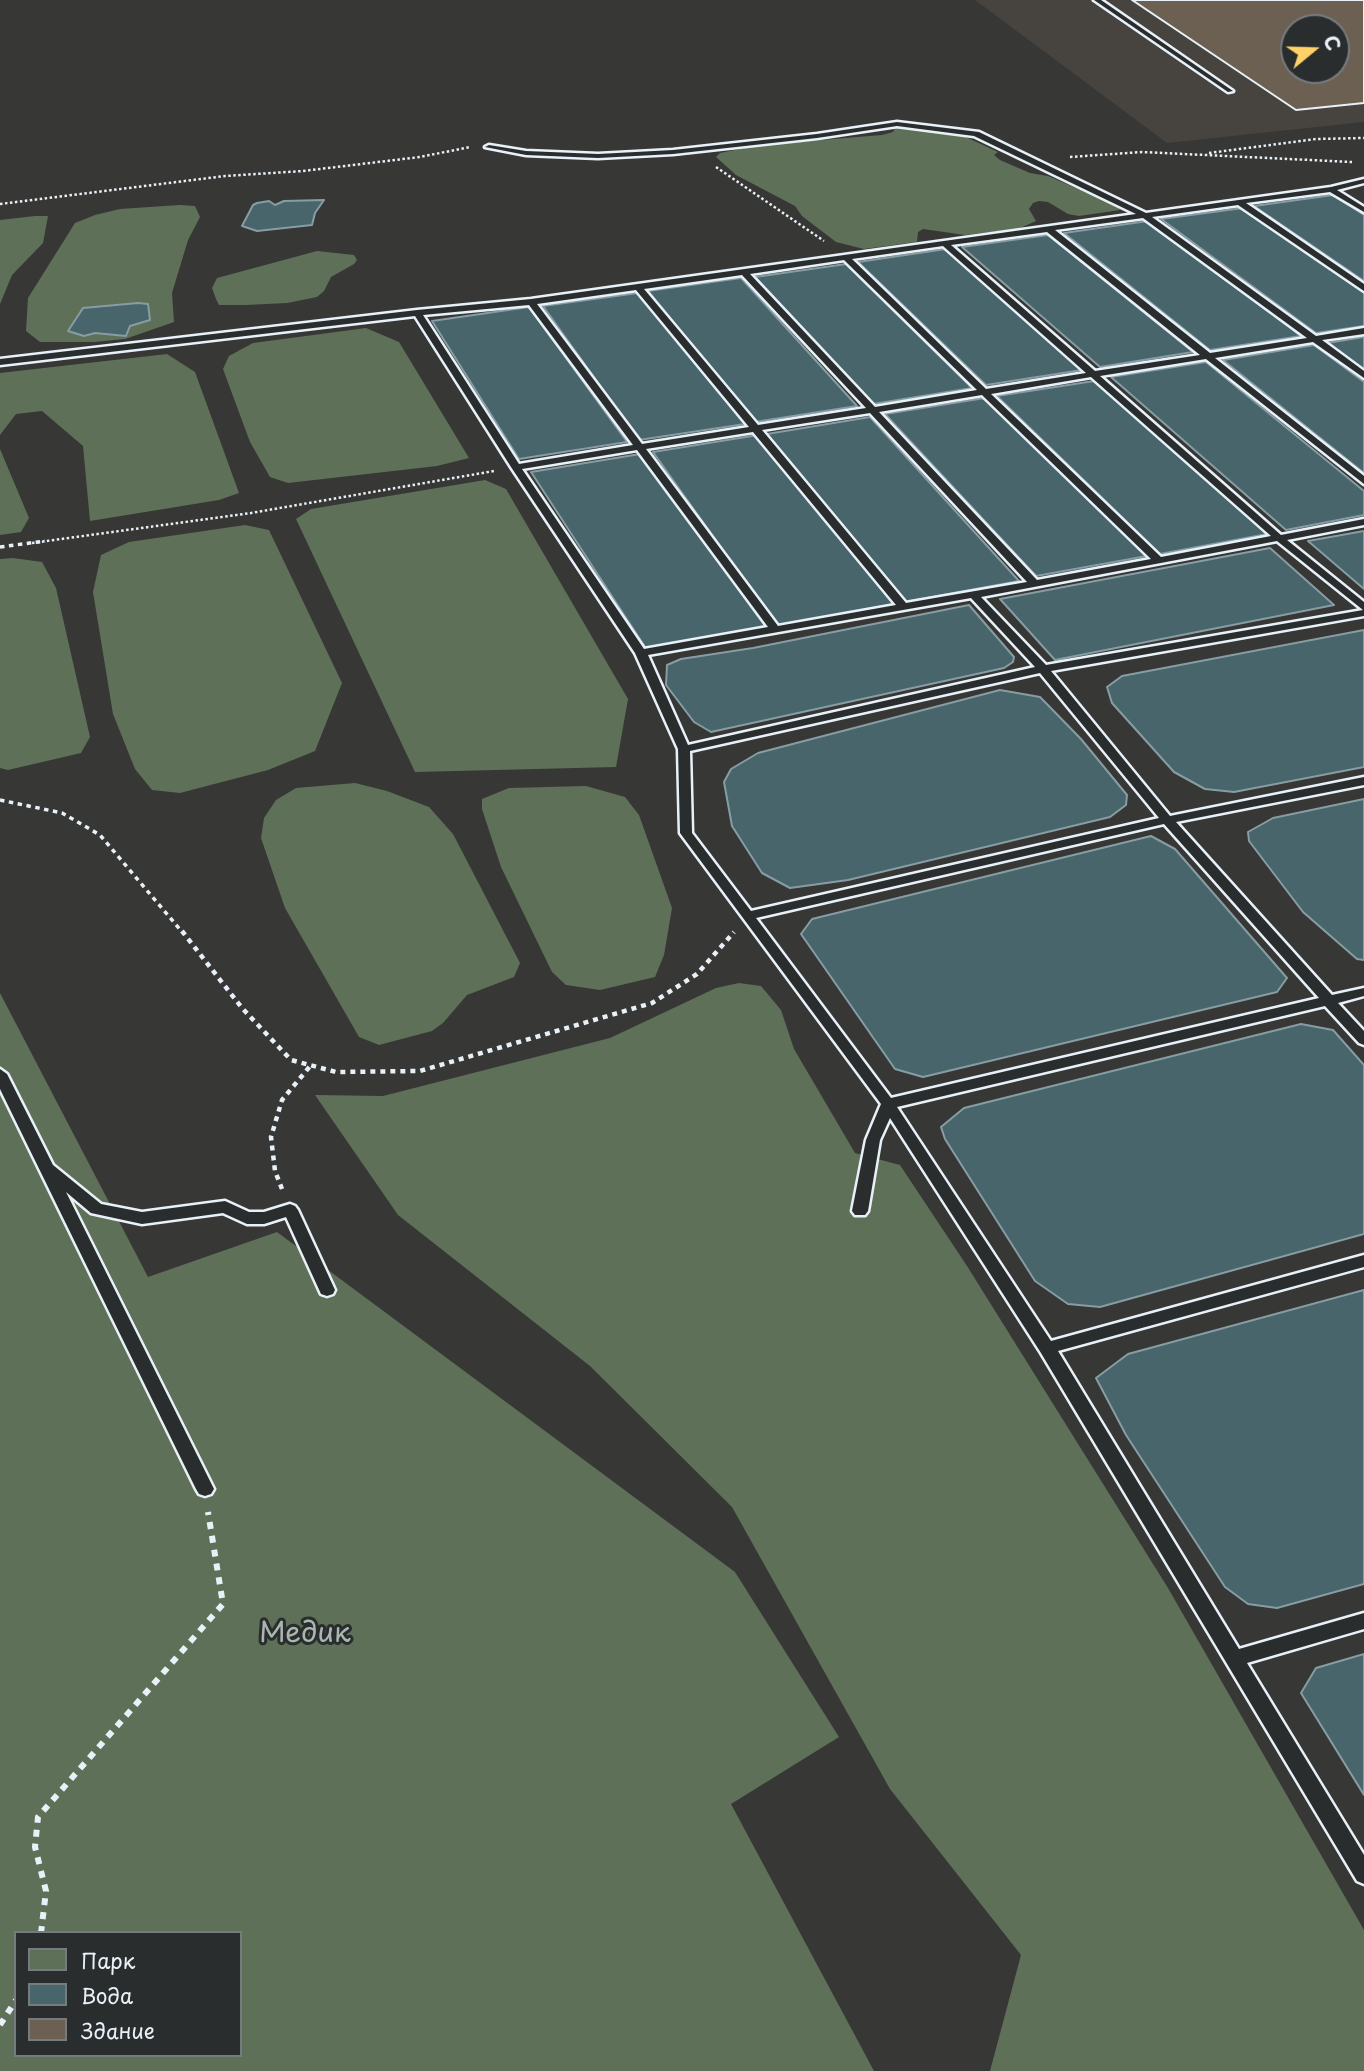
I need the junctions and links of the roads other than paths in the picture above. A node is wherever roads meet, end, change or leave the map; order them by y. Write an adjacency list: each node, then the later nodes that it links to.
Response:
1 (1097, 0): 2 (lane)
2 (1230, 91)
3 (489, 147): 8 (lane)
4 (1364, 181): 5 (lane)
5 (1331, 189): 6 (lane); 7 (lane)
6 (1239, 202): 8 (lane); 14 (lane)
7 (1364, 210)
8 (1146, 216): 9 (lane); 18 (lane)
9 (1050, 229): 10 (lane); 19 (lane)
10 (945, 244): 11 (lane); 21 (lane)
11 (846, 258): 12 (lane); 23 (lane)
12 (744, 272): 13 (lane); 24 (lane)
13 (638, 287): 15 (lane); 25 (lane)
14 (1364, 288)
15 (531, 302): 16 (lane); 26 (lane)
16 (417, 313): 20 (lane); 27 (lane)
17 (1364, 331): 18 (lane)
18 (1315, 339): 19 (lane); 22 (lane)
19 (1208, 356): 21 (lane); 28 (lane)
20 (0, 362)
21 (1094, 374): 23 (lane); 30 (lane)
22 (1364, 375)
23 (982, 392): 24 (lane); 31 (lane)
24 (872, 410): 25 (lane); 32 (lane)
25 (755, 428): 26 (lane); 35 (lane)
26 (640, 447): 27 (lane); 37 (lane)
27 (516, 467): 38 (lane)
28 (1364, 481)
29 (1364, 522): 30 (lane)
30 (1279, 538): 31 (lane); 34 (lane)
31 (1159, 561): 32 (lane)
32 (1035, 584): 33 (lane)
33 (974, 595): 35 (lane); 39 (lane)
34 (1364, 607)
35 (904, 608): 37 (lane)
36 (1364, 613): 39 (lane)
37 (776, 630): 38 (lane)
38 (641, 653): 40 (lane)
39 (1042, 669): 40 (lane); 42 (lane)
40 (684, 749): 43 (lane)
41 (1364, 781): 42 (lane)
42 (1167, 820): 43 (lane); 45 (lane)
43 (747, 916): 48 (lane)
44 (1364, 992): 45 (lane)
45 (1329, 1000): 46 (lane); 48 (lane)
46 (1364, 1040)
47 (0, 1074): 49 (lane)
48 (888, 1104): 50 (lane); 53 (lane)
49 (46, 1167): 52 (lane); 54 (lane)
50 (860, 1211)
51 (1364, 1261): 53 (lane)
52 (327, 1290)
53 (1047, 1348): 56 (lane)
54 (205, 1489)
55 (1364, 1621): 56 (lane)
56 (1234, 1659): 57 (lane)
57 (1364, 1874)

